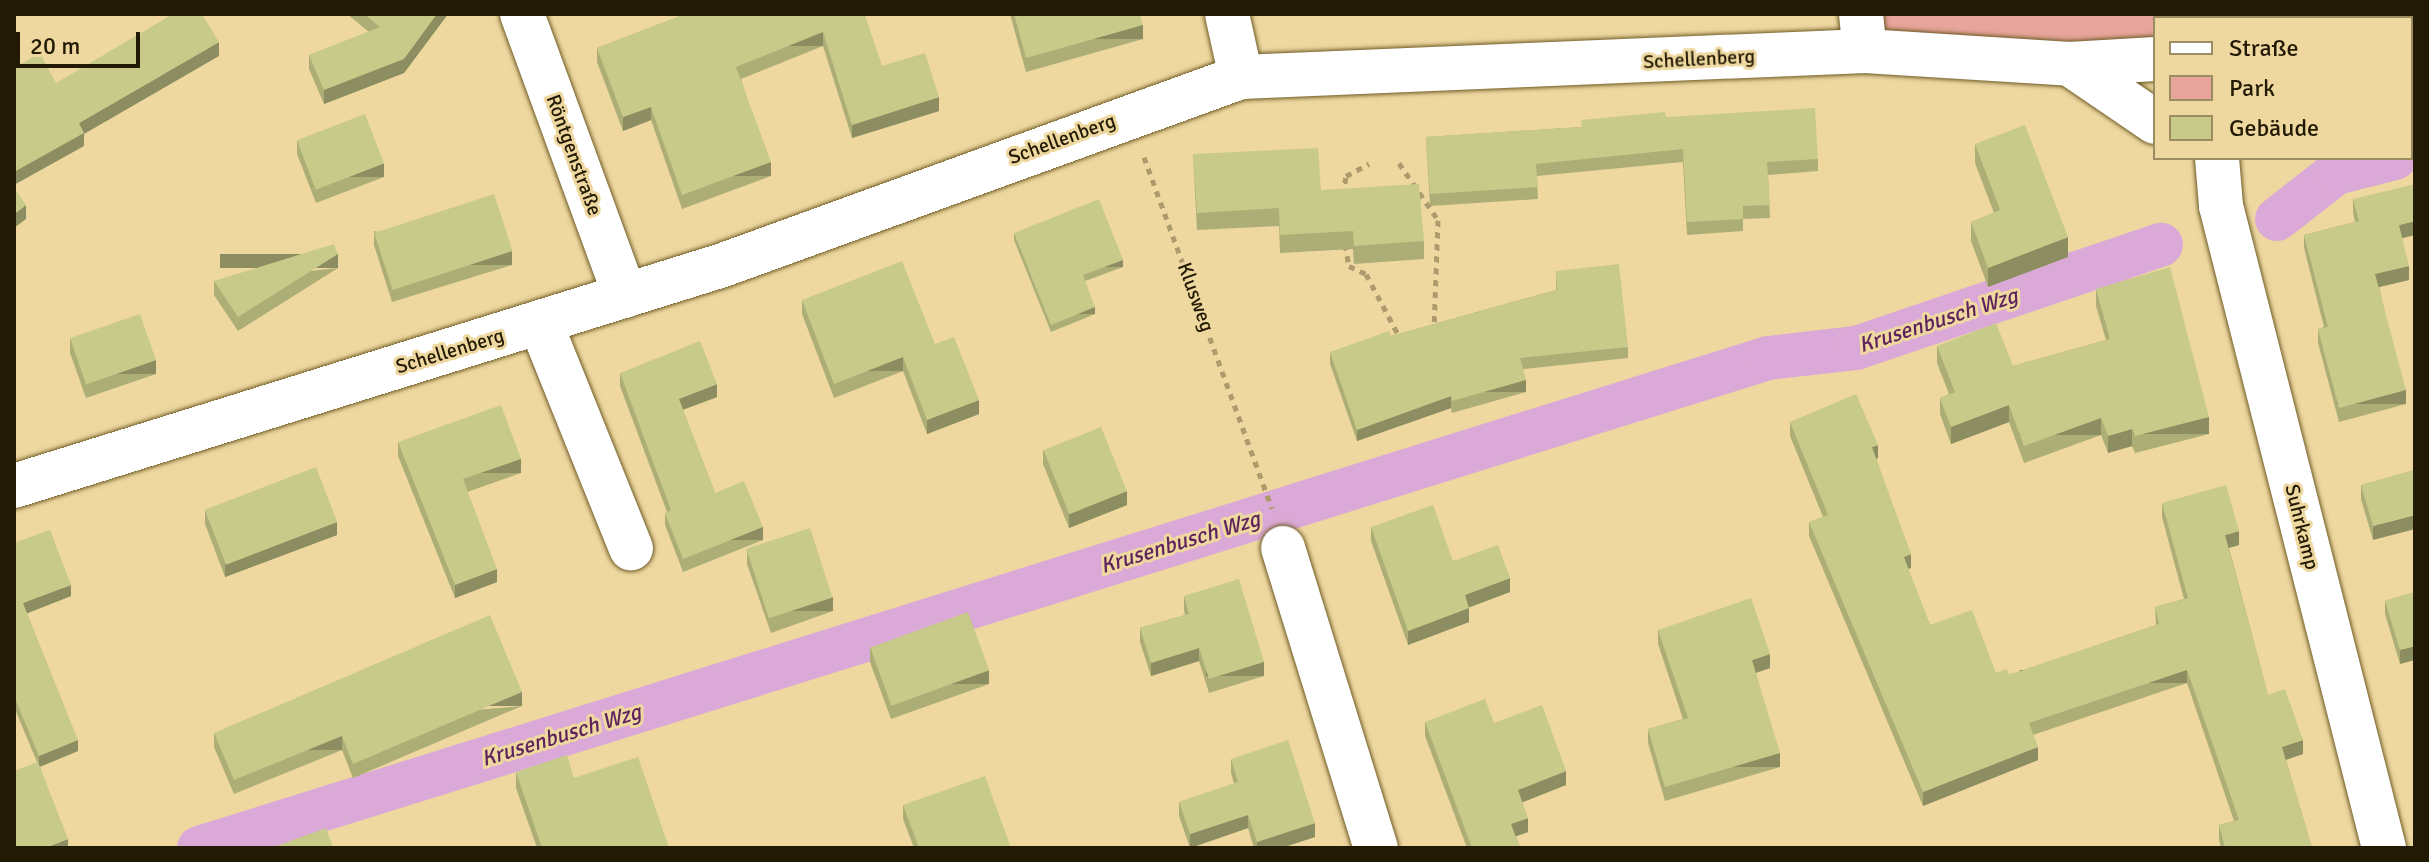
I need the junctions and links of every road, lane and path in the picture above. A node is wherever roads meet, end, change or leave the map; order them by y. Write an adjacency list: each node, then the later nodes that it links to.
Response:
1 (522, 14): 16 (street, Röntgenstraße)
2 (1227, 14): 6 (street)
3 (1863, 33): 5 (street, Schellenberg); 6 (street, Schellenberg)
4 (2153, 59): 5 (street, Schellenberg)
5 (2070, 64): 8 (street)
6 (1241, 77): 7 (street, Schellenberg)
7 (1122, 117): 16 (street, Schellenberg); 20 (path, Klusweg)
8 (2153, 121)
9 (2188, 160): 14 (street, Suhrkamp)
10 (2217, 160): 14 (street, Suhrkamp)
11 (1399, 163): 18 (path)
12 (1369, 164): 13 (path)
13 (1342, 203)
14 (2221, 206): 25 (street, Suhrkamp)
15 (1342, 229): 19 (path)
16 (625, 296): 17 (street, Schellenberg)
17 (540, 322): 21 (street, Schellenberg); 22 (street)
18 (1434, 327)
19 (1402, 343)
20 (1264, 479)
21 (14, 486)
22 (631, 548)
23 (1283, 548): 24 (street)
24 (1376, 848)
25 (2384, 848)

